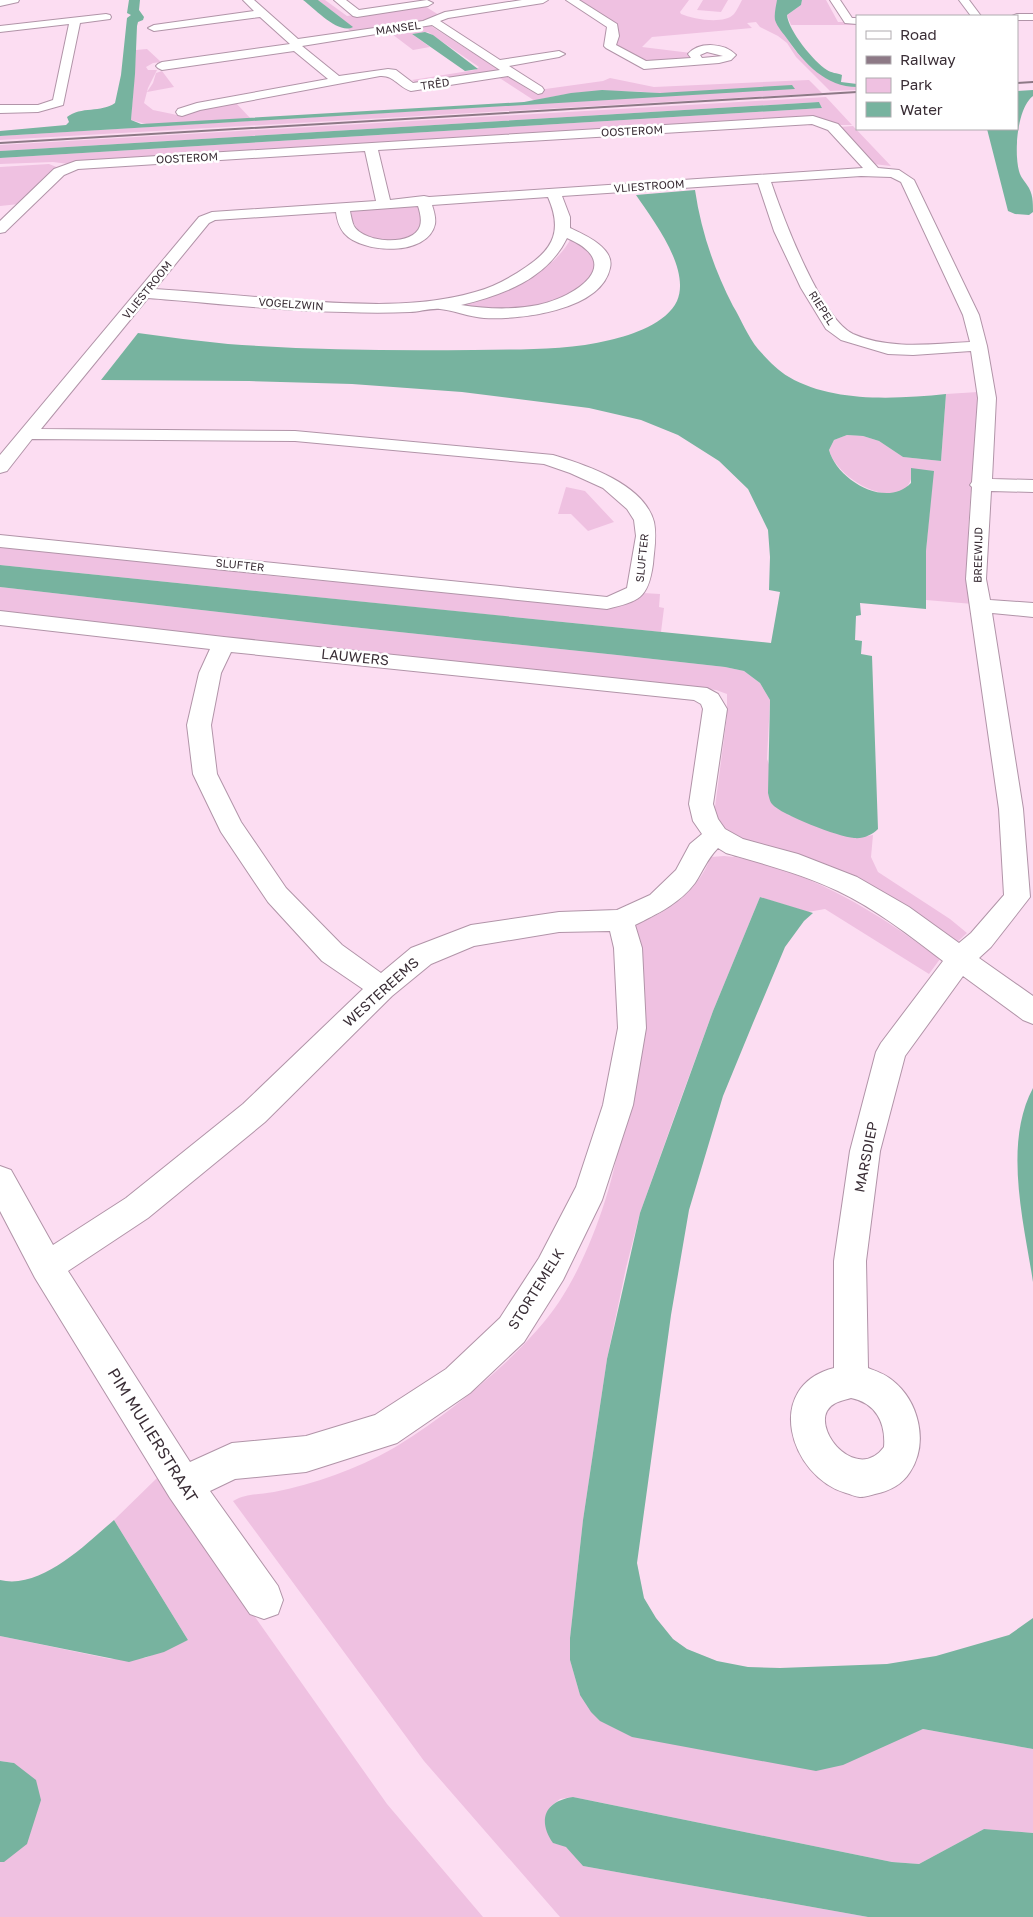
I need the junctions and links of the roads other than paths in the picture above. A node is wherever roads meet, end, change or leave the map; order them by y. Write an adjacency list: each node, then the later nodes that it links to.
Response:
1 (14, 0): 10 (street)
2 (248, 0): 12 (street)
3 (339, 0): 9 (street)
4 (483, 0): 11 (street)
5 (543, 0): 11 (street, MANSEL)
6 (571, 0): 25 (street)
7 (835, 0): 19 (street)
8 (964, 0): 14 (street)
9 (428, 2): 13 (street)
10 (0, 3)
11 (495, 8): 13 (street, MANSEL)
12 (263, 13): 21 (street); 23 (street)
13 (445, 15): 20 (street, MANSEL)
14 (975, 15)
15 (1033, 16): 17 (street)
16 (106, 17): 18 (street)
17 (1018, 17)
18 (75, 21): 22 (street); 31 (street)
19 (856, 21)
20 (434, 22): 23 (street, MANSEL); 26 (street)
21 (154, 28)
22 (0, 29)
23 (296, 45): 27 (street); 29 (street)
24 (559, 54): 26 (street)
25 (698, 61)
26 (497, 64): 28 (street)
27 (162, 66)
28 (511, 72): 29 (street, TRÊD); 30 (street)
29 (335, 80): 32 (street, TRÊD)
30 (538, 90)
31 (0, 109)
32 (182, 112)
33 (371, 147): 34 (street, OOSTEROM); 38 (street); 41 (street, OOSTEROM)
34 (873, 171): 35 (street, VLIESTROOM); 46 (street, BREEWIJD)
35 (763, 178): 36 (street, VLIESTROOM); 46 (street, RIEPEL)
36 (553, 192): 37 (street, VLIESTROOM); 43 (street)
37 (424, 200): 38 (street, VLIESTROOM); 39 (street)
38 (384, 203): 39 (street, VLIESTROOM)
39 (342, 206): 44 (street, VLIESTROOM)
40 (0, 209): 41 (street)
41 (20, 209): 42 (street, OOSTEROM)
42 (0, 229)
43 (562, 230): 45 (street, VOGELZWIN); 45 (street, VOGELZWIN)
44 (144, 293): 45 (street, VOGELZWIN); 47 (street, VLIESTROOM)
45 (437, 304)
46 (980, 346): 49 (street, BREEWIJD)
47 (28, 434): 48 (street, VLIESTROOM); 51 (street, SLUFTER)
48 (0, 467)
49 (980, 485): 50 (street); 52 (street, BREEWIJD)
50 (1033, 486)
51 (0, 541)
52 (979, 605): 53 (street); 58 (street, BREEWIJD)
53 (1033, 610)
54 (0, 618): 55 (street, LAUWERS)
55 (224, 644): 56 (street, LAUWERS); 59 (street)
56 (716, 836): 57 (street, WESTEREEMS); 58 (street)
57 (620, 920): 59 (street, WESTEREEMS); 64 (street, STORTEMELK)
58 (961, 958): 60 (street); 63 (street, MARSDIEP)
59 (382, 988): 62 (street, WESTEREEMS)
60 (1033, 1012)
61 (0, 1180): 62 (street)
62 (47, 1267): 64 (street, PIM MULIERSTRAAT)
63 (852, 1381)
64 (183, 1485): 65 (street, PIM MULIERSTRAAT)
65 (264, 1600)

